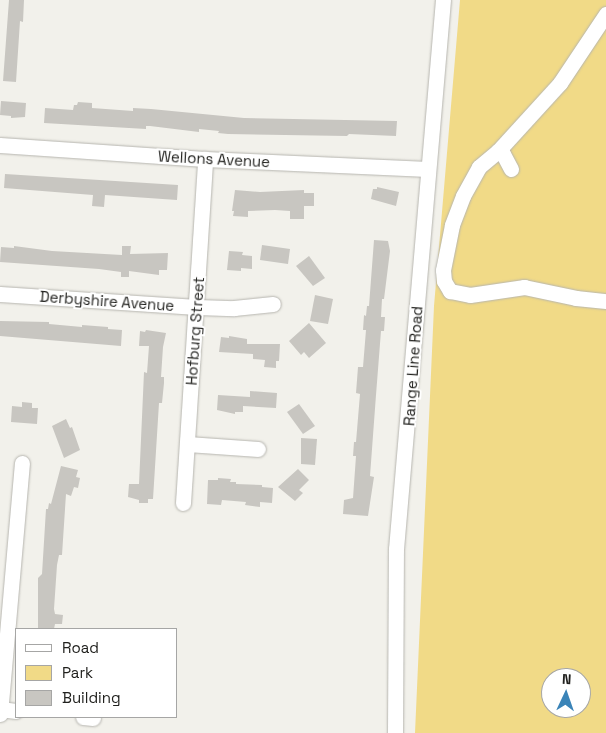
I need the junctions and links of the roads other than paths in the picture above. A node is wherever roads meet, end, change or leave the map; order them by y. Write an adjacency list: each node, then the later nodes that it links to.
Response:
1 (443, 0): 6 (street, Range Line Road)
2 (606, 14): 4 (street)
3 (0, 145): 5 (street, Wellons Avenue)
4 (498, 151): 7 (street); 9 (street)
5 (205, 159): 6 (street, Wellons Avenue); 11 (street, Hofburg Street)
6 (428, 169): 19 (street, Range Line Road)
7 (511, 169)
8 (0, 294): 11 (street, Derbyshire Avenue)
9 (606, 300)
10 (273, 304): 11 (street, Derbyshire Avenue)
11 (197, 307): 12 (street, Hofburg Street)
12 (188, 444): 13 (street); 15 (street, Hofburg Street)
13 (258, 449)
14 (22, 463): 16 (street)
15 (183, 503)
16 (0, 709): 17 (street); 18 (street)
17 (15, 711)
18 (0, 714)
19 (395, 733)

